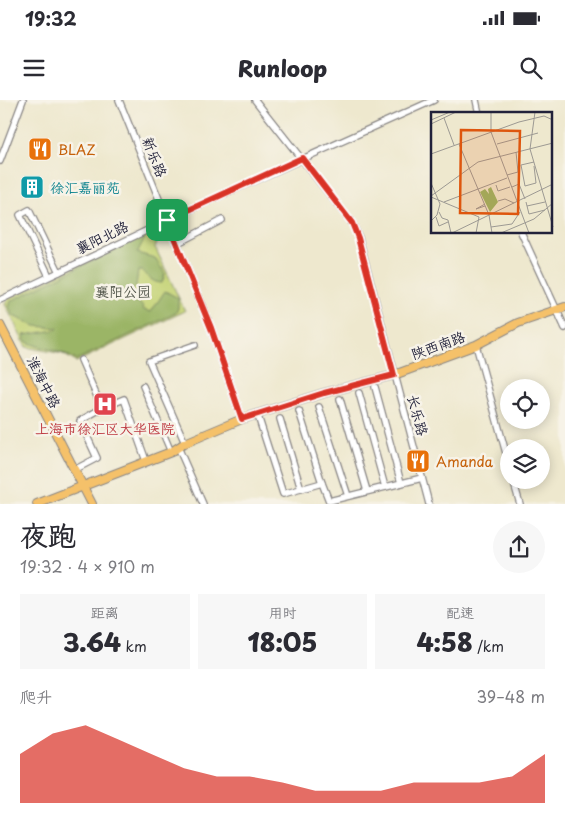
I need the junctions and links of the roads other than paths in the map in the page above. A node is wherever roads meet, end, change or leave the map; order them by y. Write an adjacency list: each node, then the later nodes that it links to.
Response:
1 (24, 100): 6 (street)
2 (119, 100): 7 (street, 新乐路)
3 (256, 100): 5 (street, 长乐路)
4 (434, 100): 5 (street, 襄阳北路)
5 (302, 158): 7 (street, 襄阳北路); 20 (street, 长乐路)
6 (0, 161)
7 (167, 220): 10 (street, 新乐路); 11 (street, 襄阳北路)
8 (222, 220): 10 (street)
9 (521, 234): 14 (street)
10 (176, 244): 29 (street, 新乐路)
11 (59, 272): 12 (street, 襄阳北路); 12 (street)
12 (49, 276): 13 (street, 襄阳北路)
13 (0, 300)
14 (561, 308): 16 (street); 18 (main road, 陕西南路)
15 (0, 326): 34 (main road, 淮海中路)
16 (565, 328)
17 (195, 345): 32 (street)
18 (476, 345): 20 (main road, 陕西南路); 31 (street)
19 (81, 360): 26 (street)
20 (394, 375): 28 (main road, 陕西南路); 35 (street, 长乐路)
21 (144, 386): 32 (street)
22 (375, 387): 36 (street)
23 (359, 393): 39 (street)
24 (340, 400): 42 (street)
25 (319, 407): 43 (street)
26 (102, 408): 33 (street); 34 (street)
27 (299, 411): 37 (street)
28 (258, 413): 29 (main road, 陕西南路); 40 (street)
29 (242, 419): 32 (main road, 陕西南路)
30 (280, 419): 40 (street)
31 (502, 439)
32 (178, 447): 33 (main road, 陕西南路); 46 (street)
33 (146, 461): 38 (main road, 陕西南路)
34 (74, 470): 38 (main road, 淮海中路)
35 (422, 478): 36 (street); 47 (street, 长乐路)
36 (401, 482): 39 (street)
37 (322, 483): 40 (street); 43 (street)
38 (83, 486): 44 (main road, 陕西南路); 45 (main road, 淮海中路)
39 (384, 487): 42 (street)
40 (301, 489)
41 (516, 489): 48 (street)
42 (367, 491): 43 (street)
43 (348, 496)
44 (37, 504)
45 (92, 504)
46 (203, 504)
47 (429, 504)
48 (520, 504)

